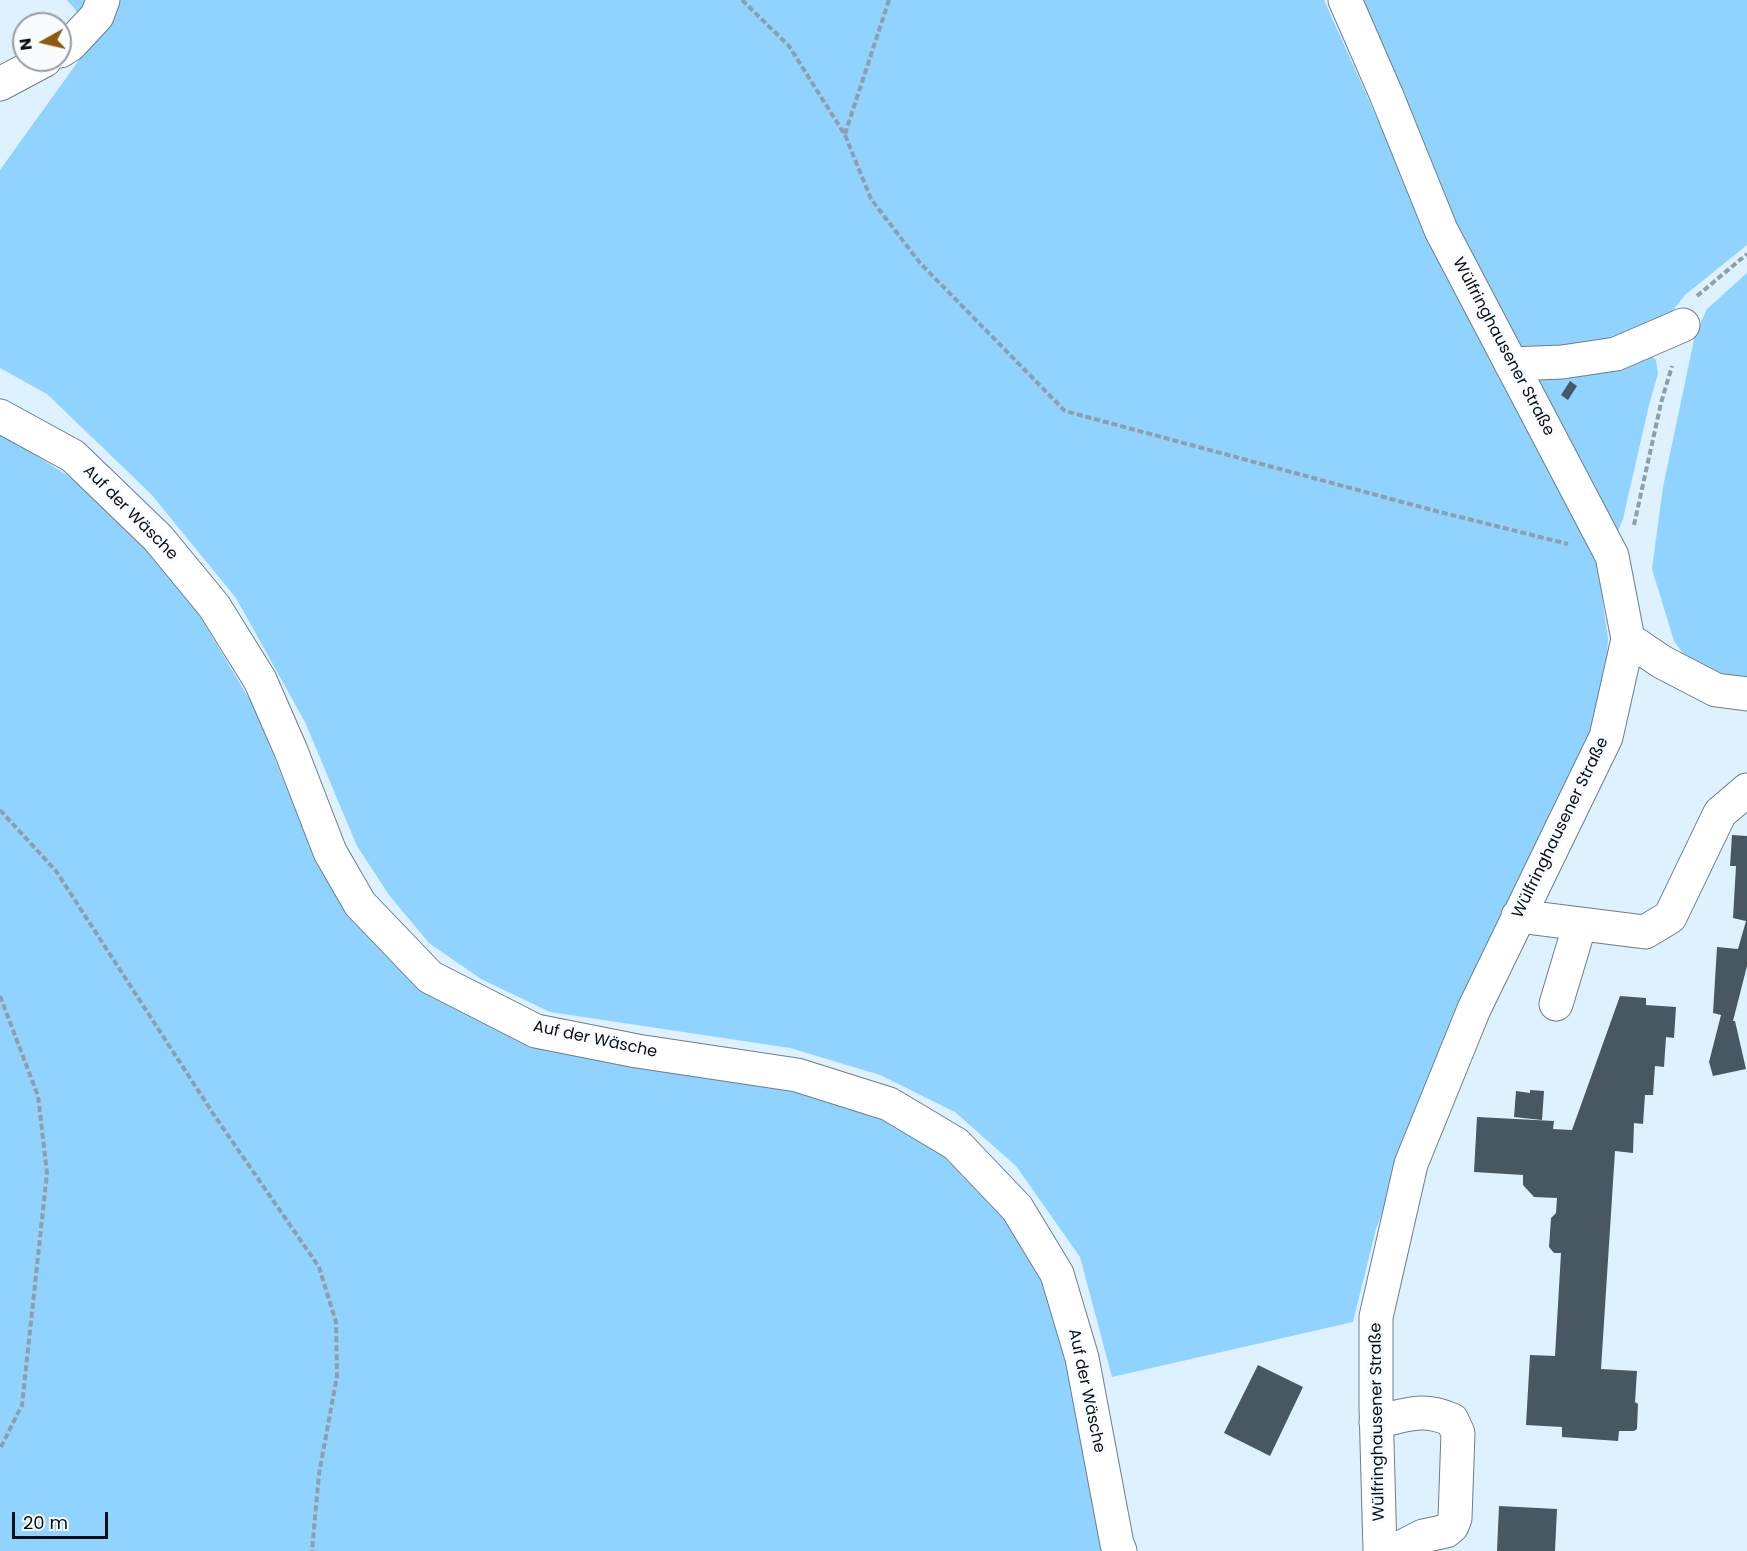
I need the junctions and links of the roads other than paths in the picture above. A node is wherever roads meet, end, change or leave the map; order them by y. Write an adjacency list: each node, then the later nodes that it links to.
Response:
1 (103, 0): 3 (street)
2 (1345, 0): 7 (street, Wülfringhausener Straße)
3 (72, 43)
4 (22, 72): 5 (street)
5 (0, 84)
6 (1683, 325): 7 (street)
7 (1511, 364): 9 (street, Wülfringhausener Straße)
8 (0, 416): 16 (street, Auf der Wäsche)
9 (1628, 639): 10 (street); 12 (street, Wülfringhausener Straße)
10 (1747, 694)
11 (1747, 790): 13 (street)
12 (1518, 916): 13 (street); 15 (street, Wülfringhausener Straße)
13 (1580, 924): 14 (street)
14 (1556, 1004)
15 (1376, 1422): 17 (street, Wülfringhausener Straße); 18 (street)
16 (1120, 1551)
17 (1380, 1551)
18 (1386, 1551)

